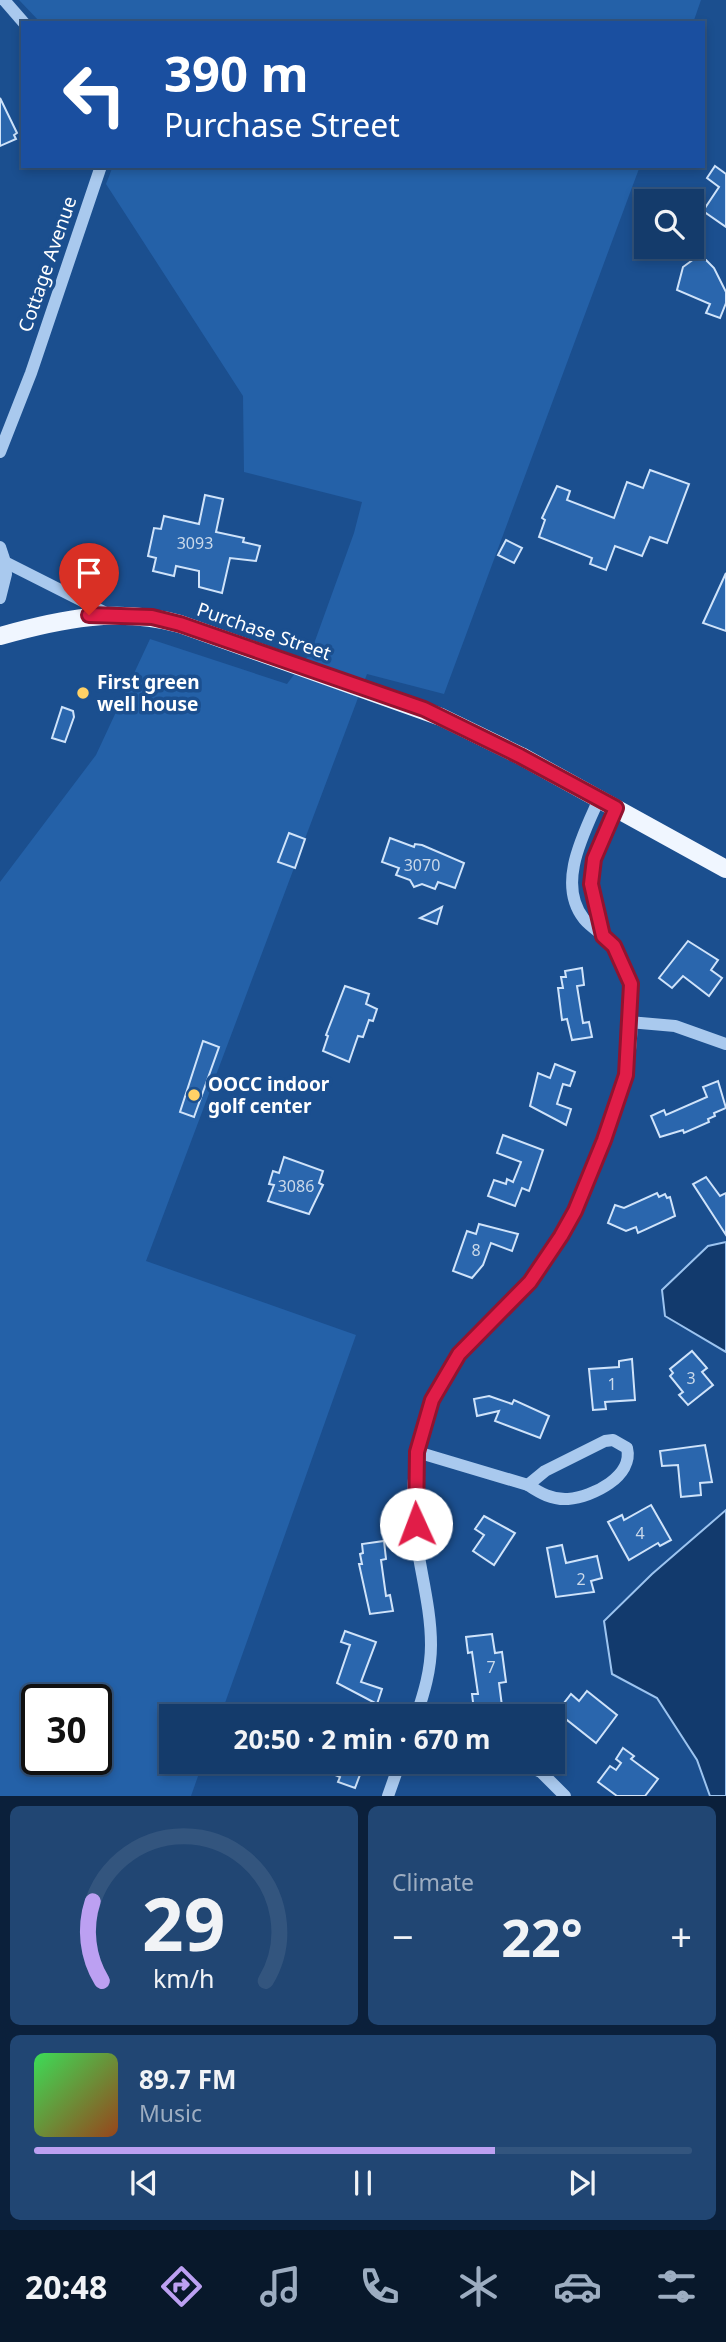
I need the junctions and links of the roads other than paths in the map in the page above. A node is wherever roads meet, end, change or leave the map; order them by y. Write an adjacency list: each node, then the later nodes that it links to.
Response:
1 (4, 0): 2 (street)
2 (22, 21)
3 (100, 168): 4 (street, Cottage Avenue)
4 (0, 452)
5 (0, 547): 6 (street)
6 (5, 562): 7 (street); 8 (street)
7 (0, 598)
8 (108, 614): 9 (main road, Purchase Street); 10 (main road, Purchase Street)
9 (0, 636)
10 (599, 799): 11 (main road, Purchase Street); 14 (street)
11 (616, 808): 12 (main road, Purchase Street); 13 (street)
12 (726, 869)
13 (591, 878): 14 (street); 15 (street)
14 (573, 881): 15 (street)
15 (603, 936): 16 (street)
16 (629, 1022): 17 (street); 18 (street)
17 (726, 1044)
18 (417, 1452): 19 (street); 20 (street)
19 (528, 1485): 19 (street)
20 (420, 1704)
21 (396, 1774): 23 (street)
22 (543, 1774): 24 (street)
23 (388, 1796)
24 (565, 1796)

